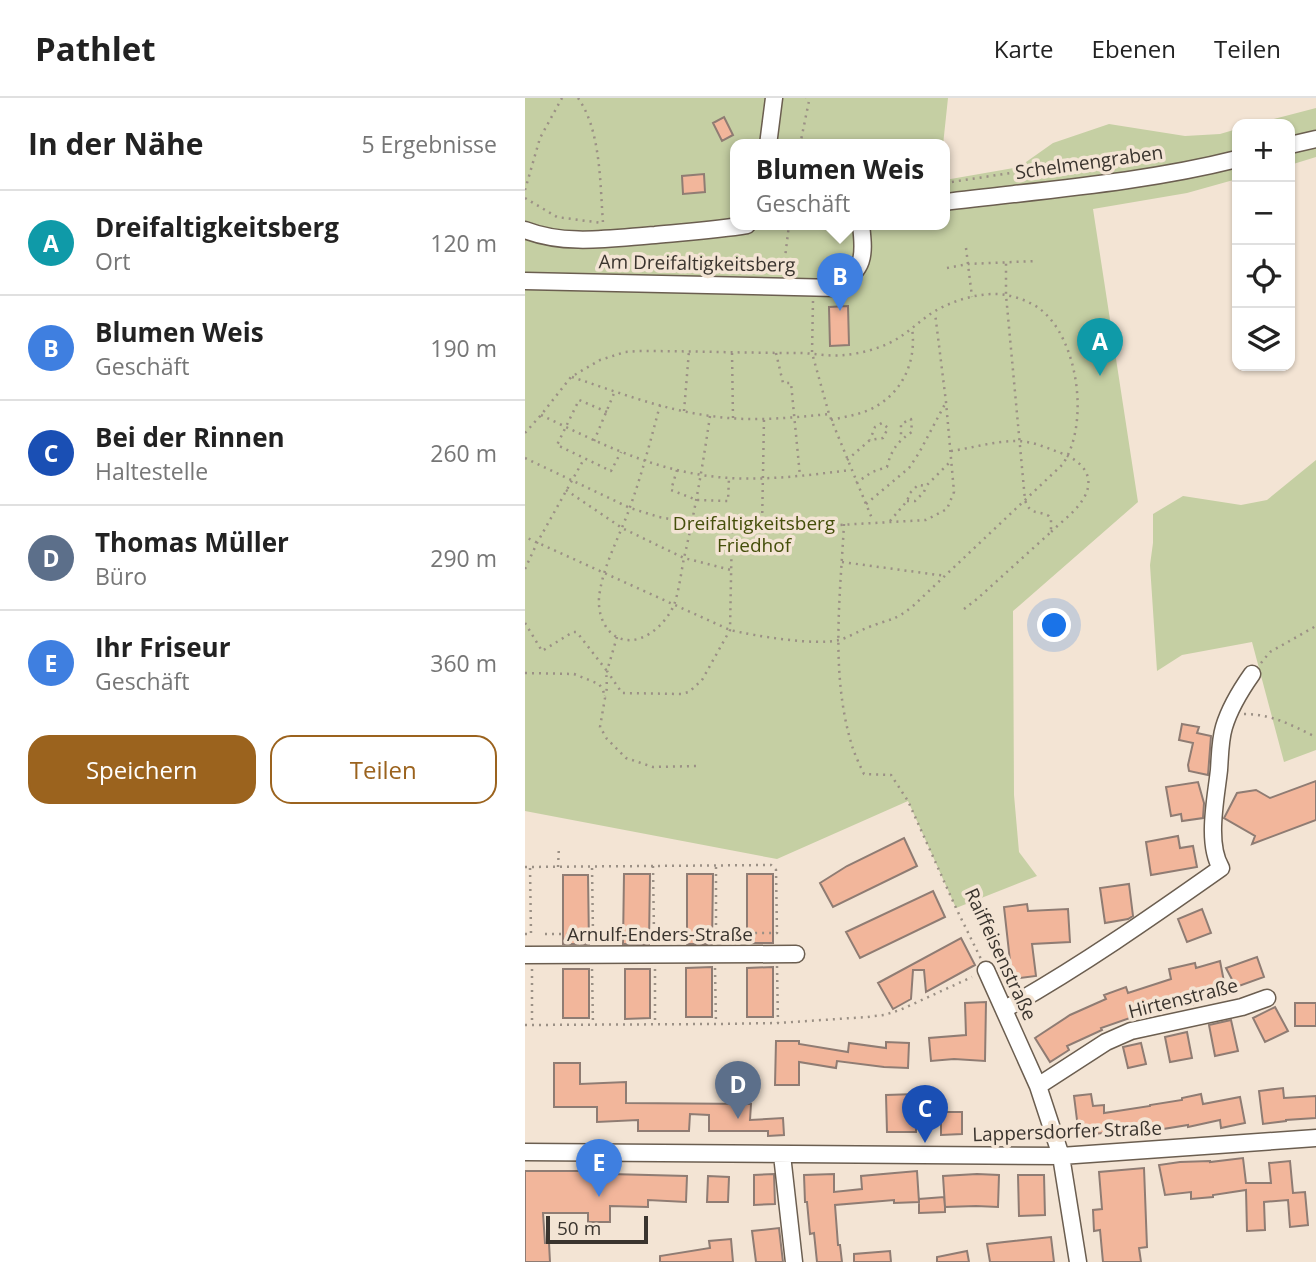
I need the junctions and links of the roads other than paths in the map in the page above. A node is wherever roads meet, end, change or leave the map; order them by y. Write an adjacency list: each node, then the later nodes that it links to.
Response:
1 (774, 98): 2 (street)
2 (769, 139)
3 (1316, 139): 4 (street)
4 (1295, 144)
5 (1232, 160): 6 (street, Schelmengraben)
6 (950, 201)
7 (730, 228): 8 (street)
8 (525, 230)
9 (862, 230): 10 (street, Am Dreifaltigkeitsberg)
10 (525, 281)
11 (1252, 674): 16 (street)
12 (796, 954): 13 (street, Arnulf-Enders-Straße)
13 (528, 955)
14 (986, 970): 16 (street, Raiffeisenstraße)
15 (1267, 998): 17 (street, Hirtenstraße)
16 (1005, 1009): 17 (street, Raiffeisenstraße)
17 (1038, 1086): 21 (street, Raiffeisenstraße)
18 (1316, 1138): 21 (street, Lappersdorfer Straße)
19 (525, 1152): 20 (street, Lappersdorfer Straße)
20 (782, 1155): 21 (street, Lappersdorfer Straße); 22 (street)
21 (1061, 1156): 23 (street, Raiffeisenstraße)
22 (794, 1262)
23 (1078, 1262)

